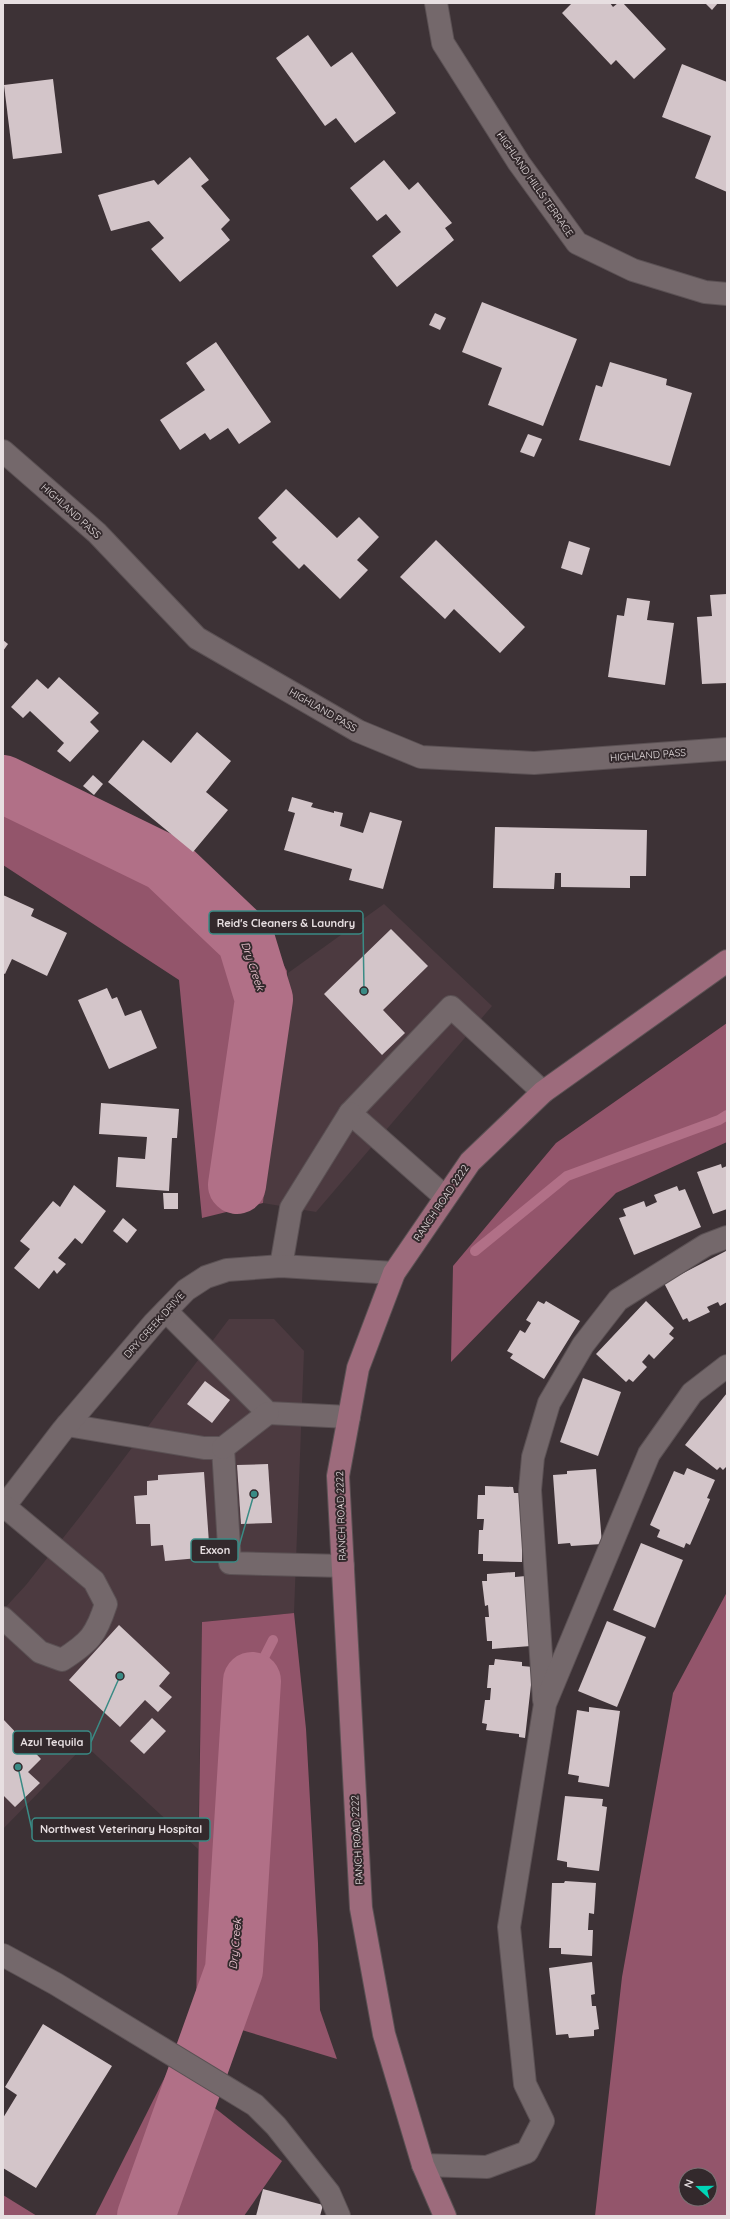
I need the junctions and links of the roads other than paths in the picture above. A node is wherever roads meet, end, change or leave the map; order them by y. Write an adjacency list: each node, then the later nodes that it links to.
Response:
1 (436, 3): 2 (street, HIGHLAND HILLS TERRACE)
2 (727, 294)
3 (3, 451): 4 (street, HIGHLAND PASS)
4 (727, 749)
5 (727, 961): 6 (main road, RANCH ROAD 2222)
6 (544, 1092): 7 (street); 8 (main road, RANCH ROAD 2222)
7 (350, 1113): 8 (street); 10 (street)
8 (445, 1197): 11 (main road, RANCH ROAD 2222)
9 (727, 1237): 21 (street)
10 (281, 1266): 11 (street, DRY CREEK DRIVE); 12 (street, DRY CREEK DRIVE)
11 (394, 1273): 15 (main road, RANCH ROAD 2222)
12 (166, 1311): 14 (street); 16 (street, DRY CREEK DRIVE)
13 (727, 1366): 21 (street)
14 (268, 1413): 15 (street); 17 (street)
15 (349, 1417): 19 (main road, RANCH ROAD 2222)
16 (67, 1424): 17 (street); 18 (street, DRY CREEK DRIVE)
17 (223, 1448): 19 (street)
18 (4, 1507): 20 (street)
19 (342, 1566): 23 (main road, RANCH ROAD 2222)
20 (3, 1618)
21 (545, 1704): 23 (street)
22 (3, 1955): 24 (street)
23 (423, 2164): 25 (main road, RANCH ROAD 2222)
24 (339, 2216)
25 (445, 2216)

